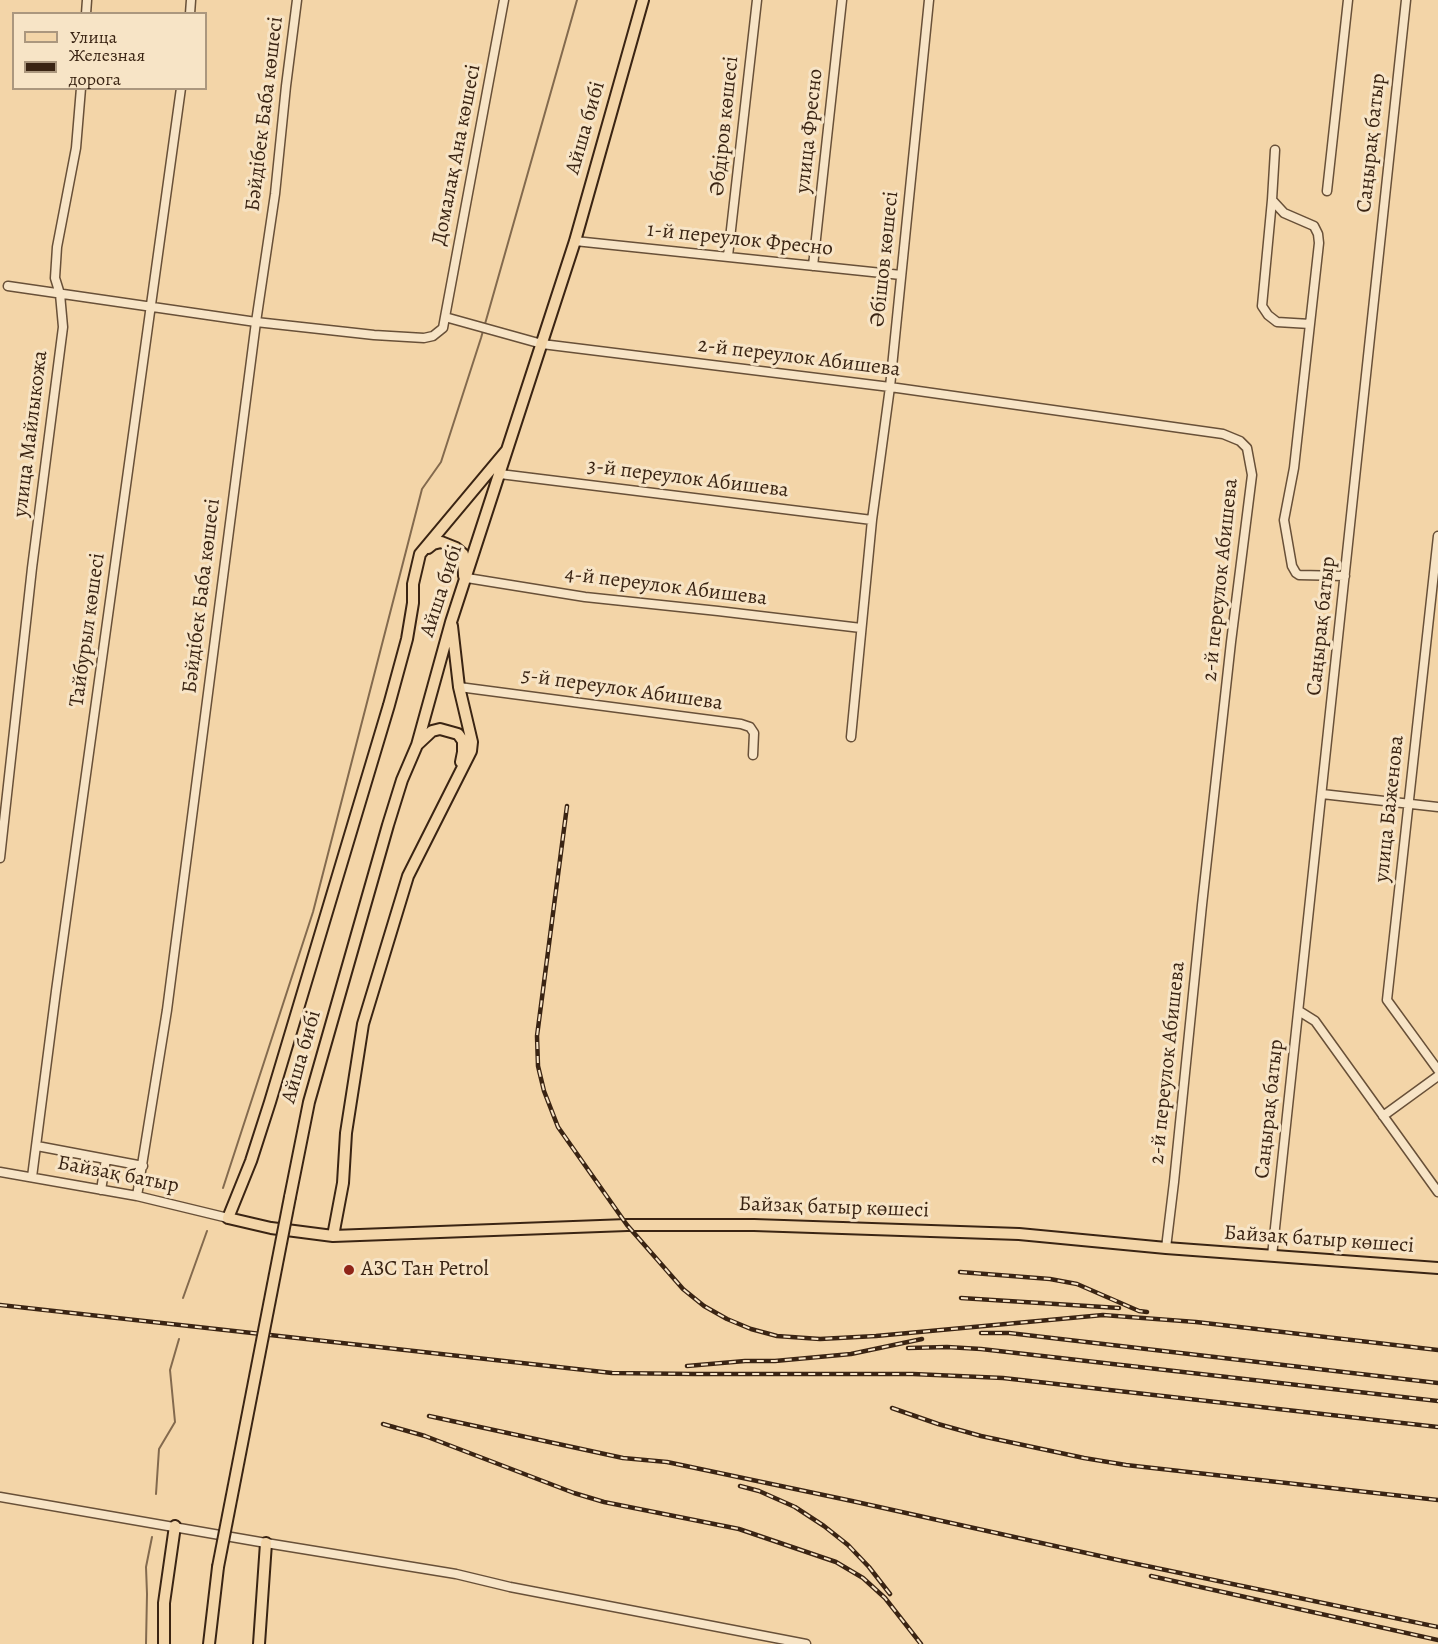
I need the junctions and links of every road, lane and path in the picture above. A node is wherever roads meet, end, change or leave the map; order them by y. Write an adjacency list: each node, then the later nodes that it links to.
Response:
1 (297, 0): 22 (street, Бәйдібек Баба көшесі)
2 (504, 0): 21 (street, Домалақ Ана көшесі)
3 (642, 0): 14 (main road, Айша бибі)
4 (757, 0): 15 (street, Әбдіров көшесі)
5 (842, 0): 16 (street, улица Фресно)
6 (929, 0): 17 (street, Әбішов көшесі)
7 (1348, 0): 12 (street)
8 (1406, 0): 31 (street, Саңырақ батыр)
9 (81, 90): 19 (street, улица Майлыкожа)
10 (181, 90): 20 (street, Тайбурыл көшесі)
11 (1275, 150): 13 (street)
12 (1327, 191)
13 (1272, 200): 23 (street); 23 (street)
14 (575, 240): 15 (street, 1-й переулок Фресно); 24 (main road, Айша бибі)
15 (728, 256): 16 (street, 1-й переулок Фресно)
16 (813, 266): 17 (street, 1-й переулок Фресно)
17 (901, 275): 25 (street, Әбішов көшесі)
18 (8, 286): 19 (street)
19 (60, 294): 20 (street); 43 (street, улица Майлыкожа)
20 (152, 308): 22 (street); 48 (street, Тайбурыл көшесі)
21 (445, 317): 22 (street); 24 (street, 2-й переулок Абишева)
22 (256, 322): 50 (street, Бәйдібек Баба көшесі)
23 (1310, 324): 31 (street)
24 (542, 344): 25 (street, 2-й переулок Абишева); 26 (main road, Айша бибі)
25 (890, 387): 28 (street, Әбішов көшесі); 58 (street, 2-й переулок Абишева)
26 (507, 450): 27 (main road, Айша бибі); 30 (main road)
27 (500, 474): 28 (street, 3-й переулок Абишева); 32 (main road, Айша бибі)
28 (872, 520): 34 (street, Әбішов көшесі)
29 (1438, 536): 41 (street, улица Баженова)
30 (420, 554): 32 (main road); 56 (main road)
31 (1345, 576): 40 (street, Саңырақ батыр)
32 (465, 582): 33 (main road, Айша бибі); 34 (street, 4-й переулок Абишева)
33 (451, 622): 35 (main road); 37 (main road, Айша бибі)
34 (861, 628): 36 (street, Әбішов көшесі)
35 (459, 687): 38 (street, 5-й переулок Абишева); 39 (main road)
36 (851, 737)
37 (417, 746): 39 (main road); 65 (main road, Айша бибі, bridge)
38 (753, 755)
39 (459, 774): 57 (main road)
40 (1322, 794): 41 (street); 44 (street, Саңырақ батыр)
41 (1410, 803): 42 (street); 45 (street, улица Баженова)
42 (1438, 807)
43 (0, 858)
44 (1299, 1011): 47 (street); 59 (street, Саңырақ батыр)
45 (1438, 1070)
46 (1438, 1076): 47 (street)
47 (1383, 1116): 54 (street)
48 (37, 1146): 49 (street); 52 (street, Тайбурыл көшесі)
49 (106, 1159): 50 (street); 53 (street)
50 (143, 1166): 55 (street, Бәйдібек Баба көшесі)
51 (0, 1172): 52 (street, Байзақ батыр)
52 (32, 1177): 53 (street, Байзақ батыр)
53 (101, 1190): 55 (street, Байзақ батыр)
54 (1438, 1192)
55 (137, 1196): 56 (street, Байзақ батыр)
56 (228, 1218): 57 (main road, Байзақ батыр көшесі)
57 (333, 1236): 58 (main road, Байзақ батыр көшесі)
58 (1166, 1248): 59 (main road, Байзақ батыр көшесі)
59 (1272, 1256): 60 (main road, Байзақ батыр көшесі)
60 (1438, 1268)
61 (0, 1497): 62 (street)
62 (175, 1526): 63 (street); 64 (main road)
63 (266, 1543): 66 (main road); 67 (street)
64 (164, 1644)
65 (209, 1644)
66 (259, 1644)
67 (806, 1644)

